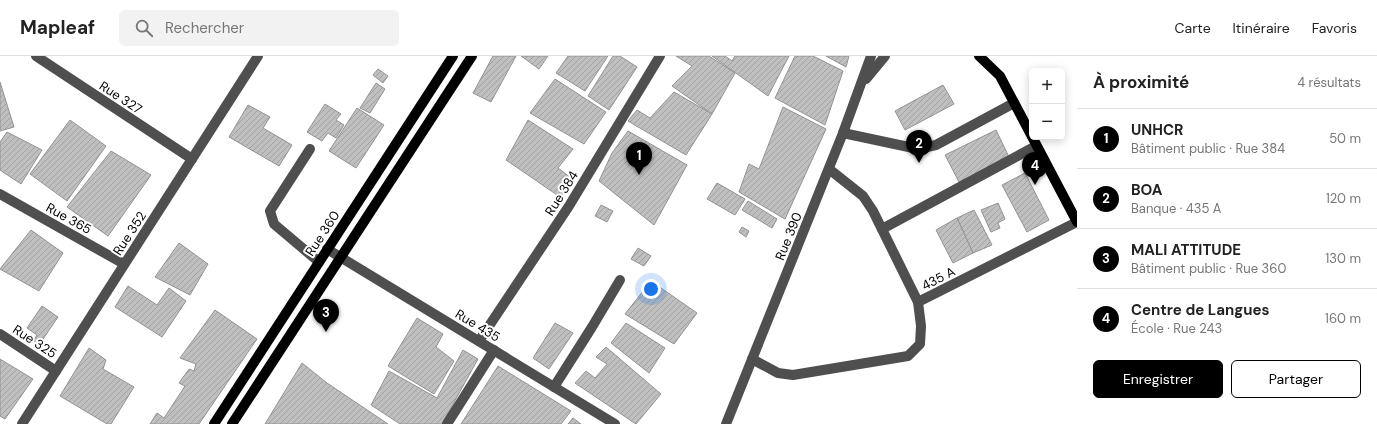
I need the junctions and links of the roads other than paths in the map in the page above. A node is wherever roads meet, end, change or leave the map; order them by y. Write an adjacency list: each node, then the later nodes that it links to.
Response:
1 (36, 56): 16 (street, Rue 327)
2 (258, 56): 16 (street, Rue 352)
3 (453, 56): 21 (main road, Rue 360)
4 (472, 56): 22 (main road)
5 (660, 56): 28 (street, Rue 384)
6 (871, 56): 11 (street, Rue 390)
7 (885, 56): 11 (street)
8 (979, 56): 10 (main road)
9 (990, 56): 10 (main road)
10 (1000, 76): 12 (main road)
11 (860, 86): 13 (street, Rue 390)
12 (1014, 103): 13 (street); 14 (main road)
13 (843, 134): 17 (street, Rue 390)
14 (1036, 146): 19 (main road); 20 (street)
15 (310, 149): 23 (street)
16 (192, 159): 24 (street, Rue 352)
17 (829, 169): 20 (street, 435 A); 30 (street, Rue 390)
18 (0, 194): 24 (street, Rue 365)
19 (1077, 222): 26 (street, 435 A)
20 (882, 229): 26 (street, 435 A)
21 (327, 249): 22 (street, Rue 435); 23 (main road, Rue 360)
22 (341, 258): 28 (street, Rue 435); 35 (main road)
23 (319, 262): 34 (main road, Rue 360)
24 (124, 264): 31 (street, Rue 352)
25 (620, 280): 32 (street)
26 (918, 302): 30 (street)
27 (0, 334): 31 (street, Rue 325)
28 (479, 341): 29 (street, Rue 435)
29 (494, 350): 32 (street, Rue 435); 36 (street)
30 (752, 359): 38 (street, Rue 390)
31 (56, 371): 33 (street, Rue 352)
32 (554, 387): 37 (street, Rue 435)
33 (22, 424)
34 (214, 424)
35 (232, 424)
36 (447, 424)
37 (615, 424)
38 (726, 424)

